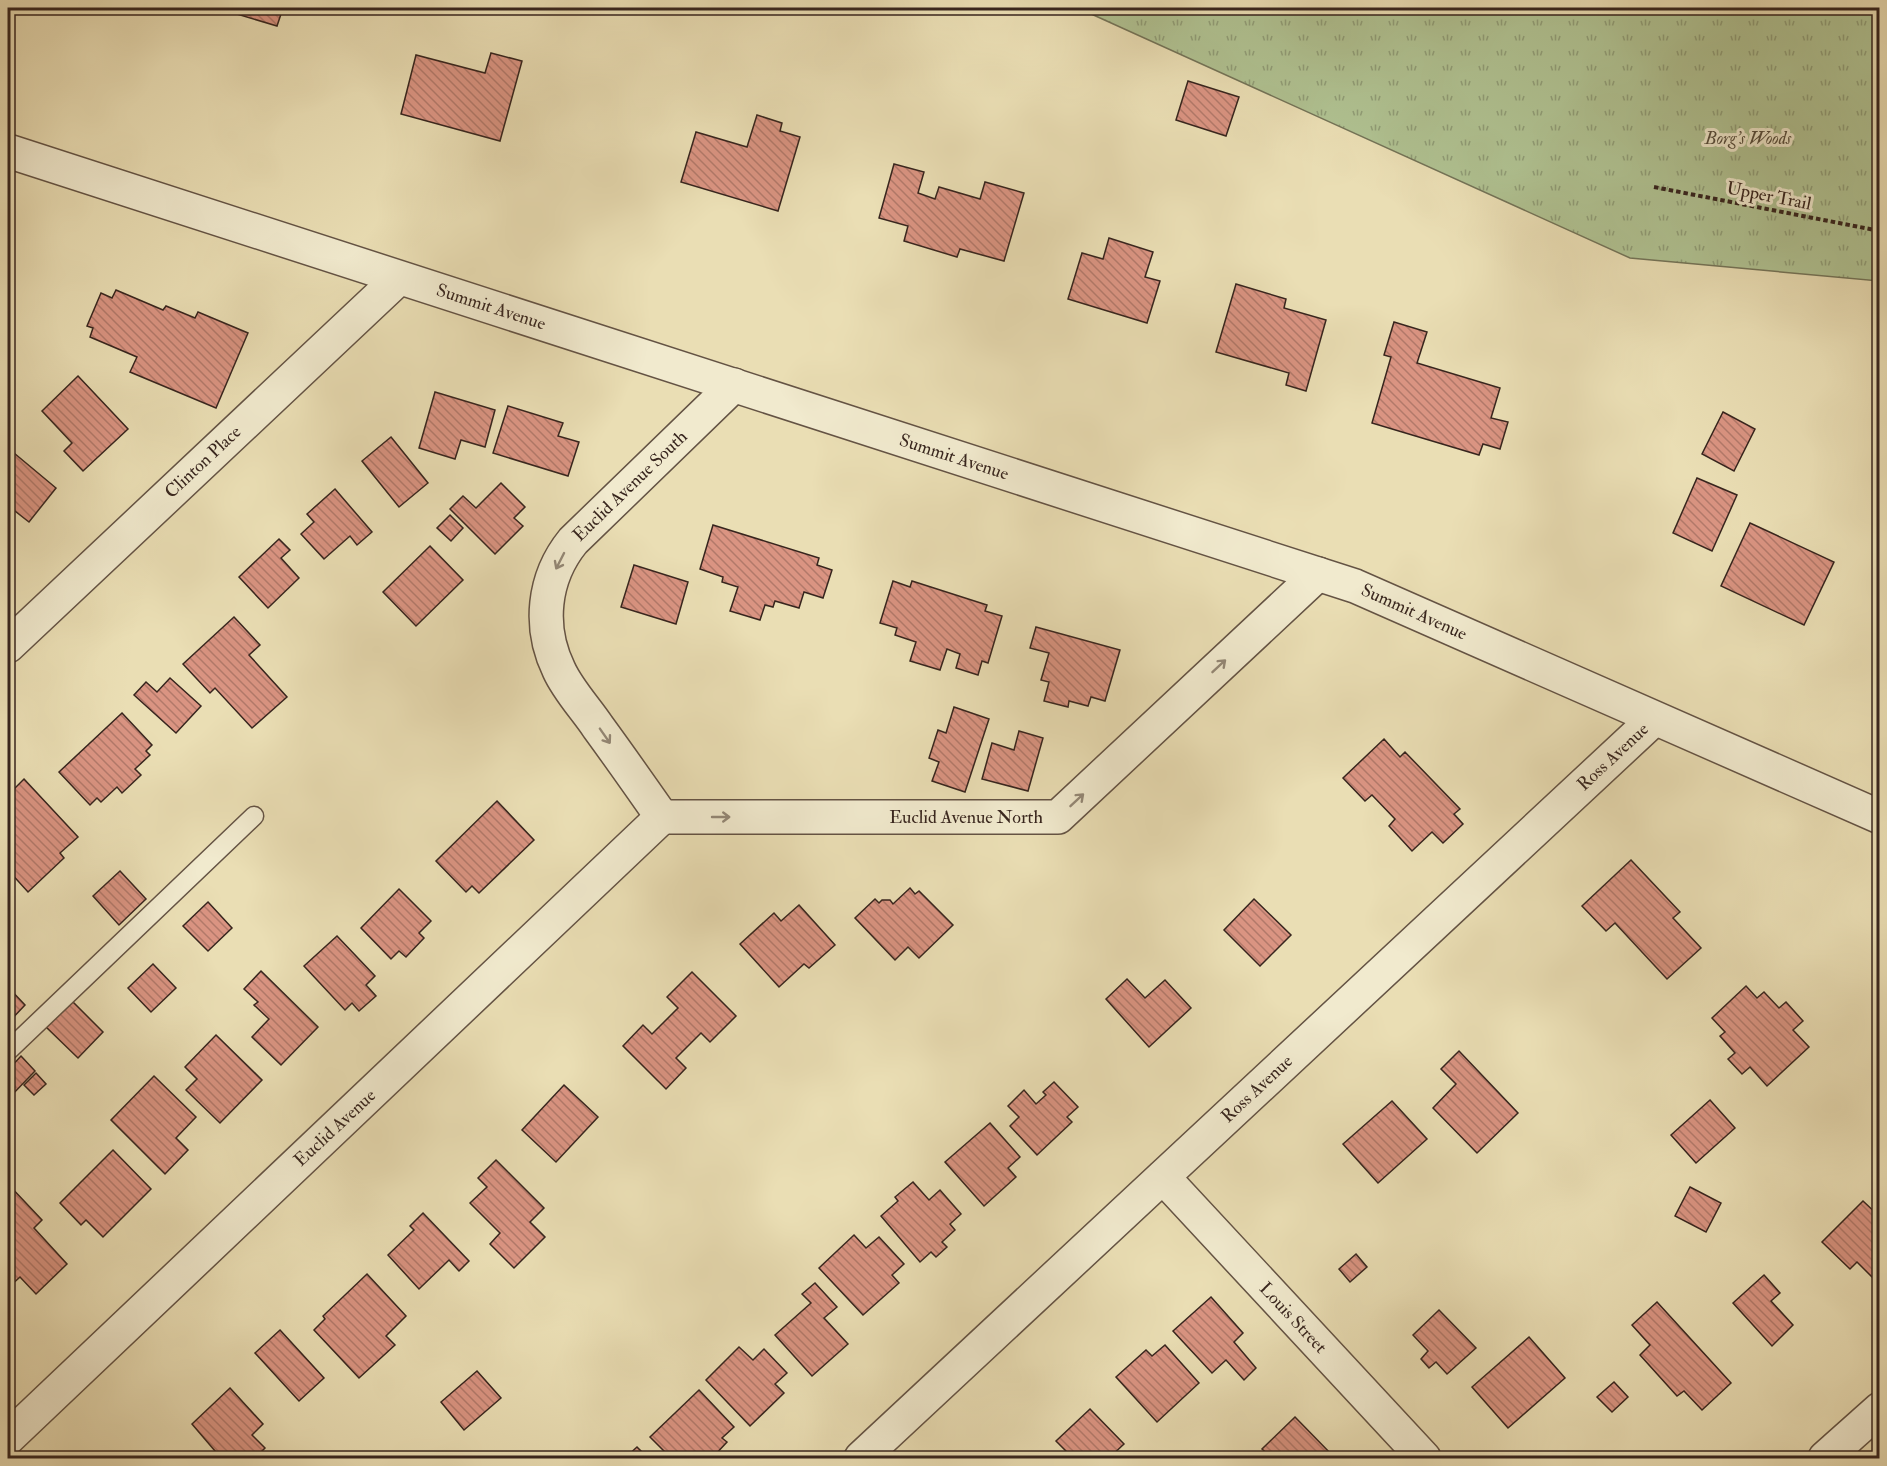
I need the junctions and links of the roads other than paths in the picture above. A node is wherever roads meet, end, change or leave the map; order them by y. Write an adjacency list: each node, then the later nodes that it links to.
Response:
1 (8, 151): 2 (street, Summit Avenue)
2 (399, 278): 3 (street, Summit Avenue); 5 (street, Clinton Place)
3 (734, 386): 4 (street, Summit Avenue); 8 (street, Euclid Avenue South, one-way to 8)
4 (1318, 574): 6 (street, Summit Avenue); 8 (street, Euclid Avenue North, one-way to 4)
5 (8, 646)
6 (1654, 718): 9 (street, Summit Avenue); 11 (street, Ross Avenue)
7 (254, 816): 10 (lane)
8 (662, 817): 13 (street, Euclid Avenue)
9 (1880, 817)
10 (8, 1051)
11 (1163, 1177): 14 (street, Ross Avenue); 15 (street, Louis Street)
12 (1880, 1409): 16 (street)
13 (8, 1438)
14 (861, 1458)
15 (1424, 1458)
16 (1825, 1458)

